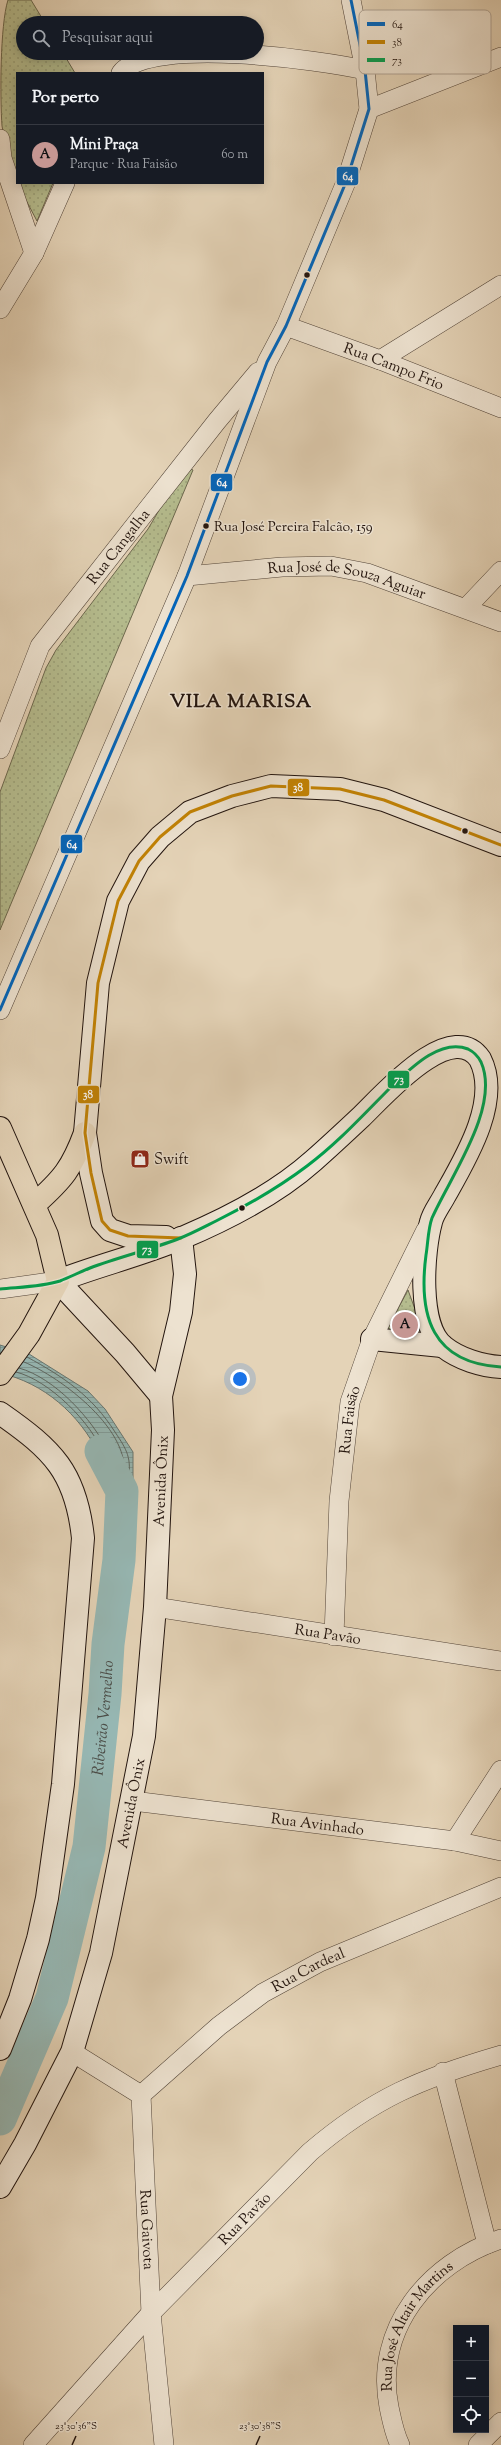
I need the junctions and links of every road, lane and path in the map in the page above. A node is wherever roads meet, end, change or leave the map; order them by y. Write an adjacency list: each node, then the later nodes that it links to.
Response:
1 (352, 0): 2 (street)
2 (359, 38)
3 (264, 55): 7 (street)
4 (501, 56): 6 (street)
5 (149, 60): 8 (street)
6 (491, 60)
7 (359, 69)
8 (123, 72)
9 (366, 74): 11 (street)
10 (457, 74): 11 (street)
11 (370, 109): 17 (street)
12 (0, 139): 14 (street)
13 (65, 184): 14 (street)
14 (34, 253): 16 (street)
15 (501, 285): 18 (street)
16 (0, 309)
17 (286, 326): 18 (street, Rua Campo Frio); 19 (street)
18 (380, 360): 20 (street, Rua Campo Frio)
19 (267, 362): 22 (street); 25 (street, Rua Cangalha)
20 (501, 408)
21 (501, 571): 23 (street)
22 (187, 576): 23 (street, Rua José de Souza Aguiar); 27 (street)
23 (466, 608): 24 (street, Rua José de Souza Aguiar)
24 (501, 622)
25 (0, 749)
26 (501, 845): 29 (street)
27 (0, 1010)
28 (0, 1128): 30 (main road)
29 (85, 1133): 30 (main road); 32 (street)
30 (35, 1204): 33 (main road)
31 (431, 1220): 32 (street); 35 (street, Rua Faisão); 36 (street)
32 (181, 1238): 33 (street); 39 (street, Avenida Ônix)
33 (58, 1281): 34 (street); 38 (main road); 39 (street)
34 (0, 1289)
35 (372, 1339): 36 (street); 42 (street, Rua Faisão)
36 (442, 1346): 37 (street)
37 (501, 1366)
38 (0, 1374)
39 (161, 1396): 41 (street, Avenida Ônix)
40 (0, 1413): 49 (street)
41 (155, 1607): 42 (street, Rua Pavão); 45 (street, Avenida Ônix)
42 (334, 1636): 43 (street, Rua Pavão)
43 (501, 1661)
44 (501, 1770): 46 (street)
45 (133, 1802): 46 (street, Rua Avinhado); 50 (street, Avenida Ônix)
46 (455, 1841): 47 (street, Rua Avinhado)
47 (501, 1851)
48 (501, 1887): 53 (street, Rua Cardeal)
49 (0, 2049)
50 (72, 2052): 53 (street); 54 (street, Avenida Ônix)
51 (501, 2055): 52 (street, Rua Pavão)
52 (443, 2072): 55 (street); 56 (street, Rua Pavão)
53 (141, 2095): 56 (street, Rua Gaivota)
54 (0, 2187)
55 (494, 2242): 60 (street, Rua José Altair Martins)
56 (151, 2313): 58 (street, Rua Pavão); 59 (street, Rua Gaivota)
57 (501, 2422): 61 (street)
58 (33, 2445)
59 (164, 2445)
60 (400, 2445)
61 (478, 2445)

